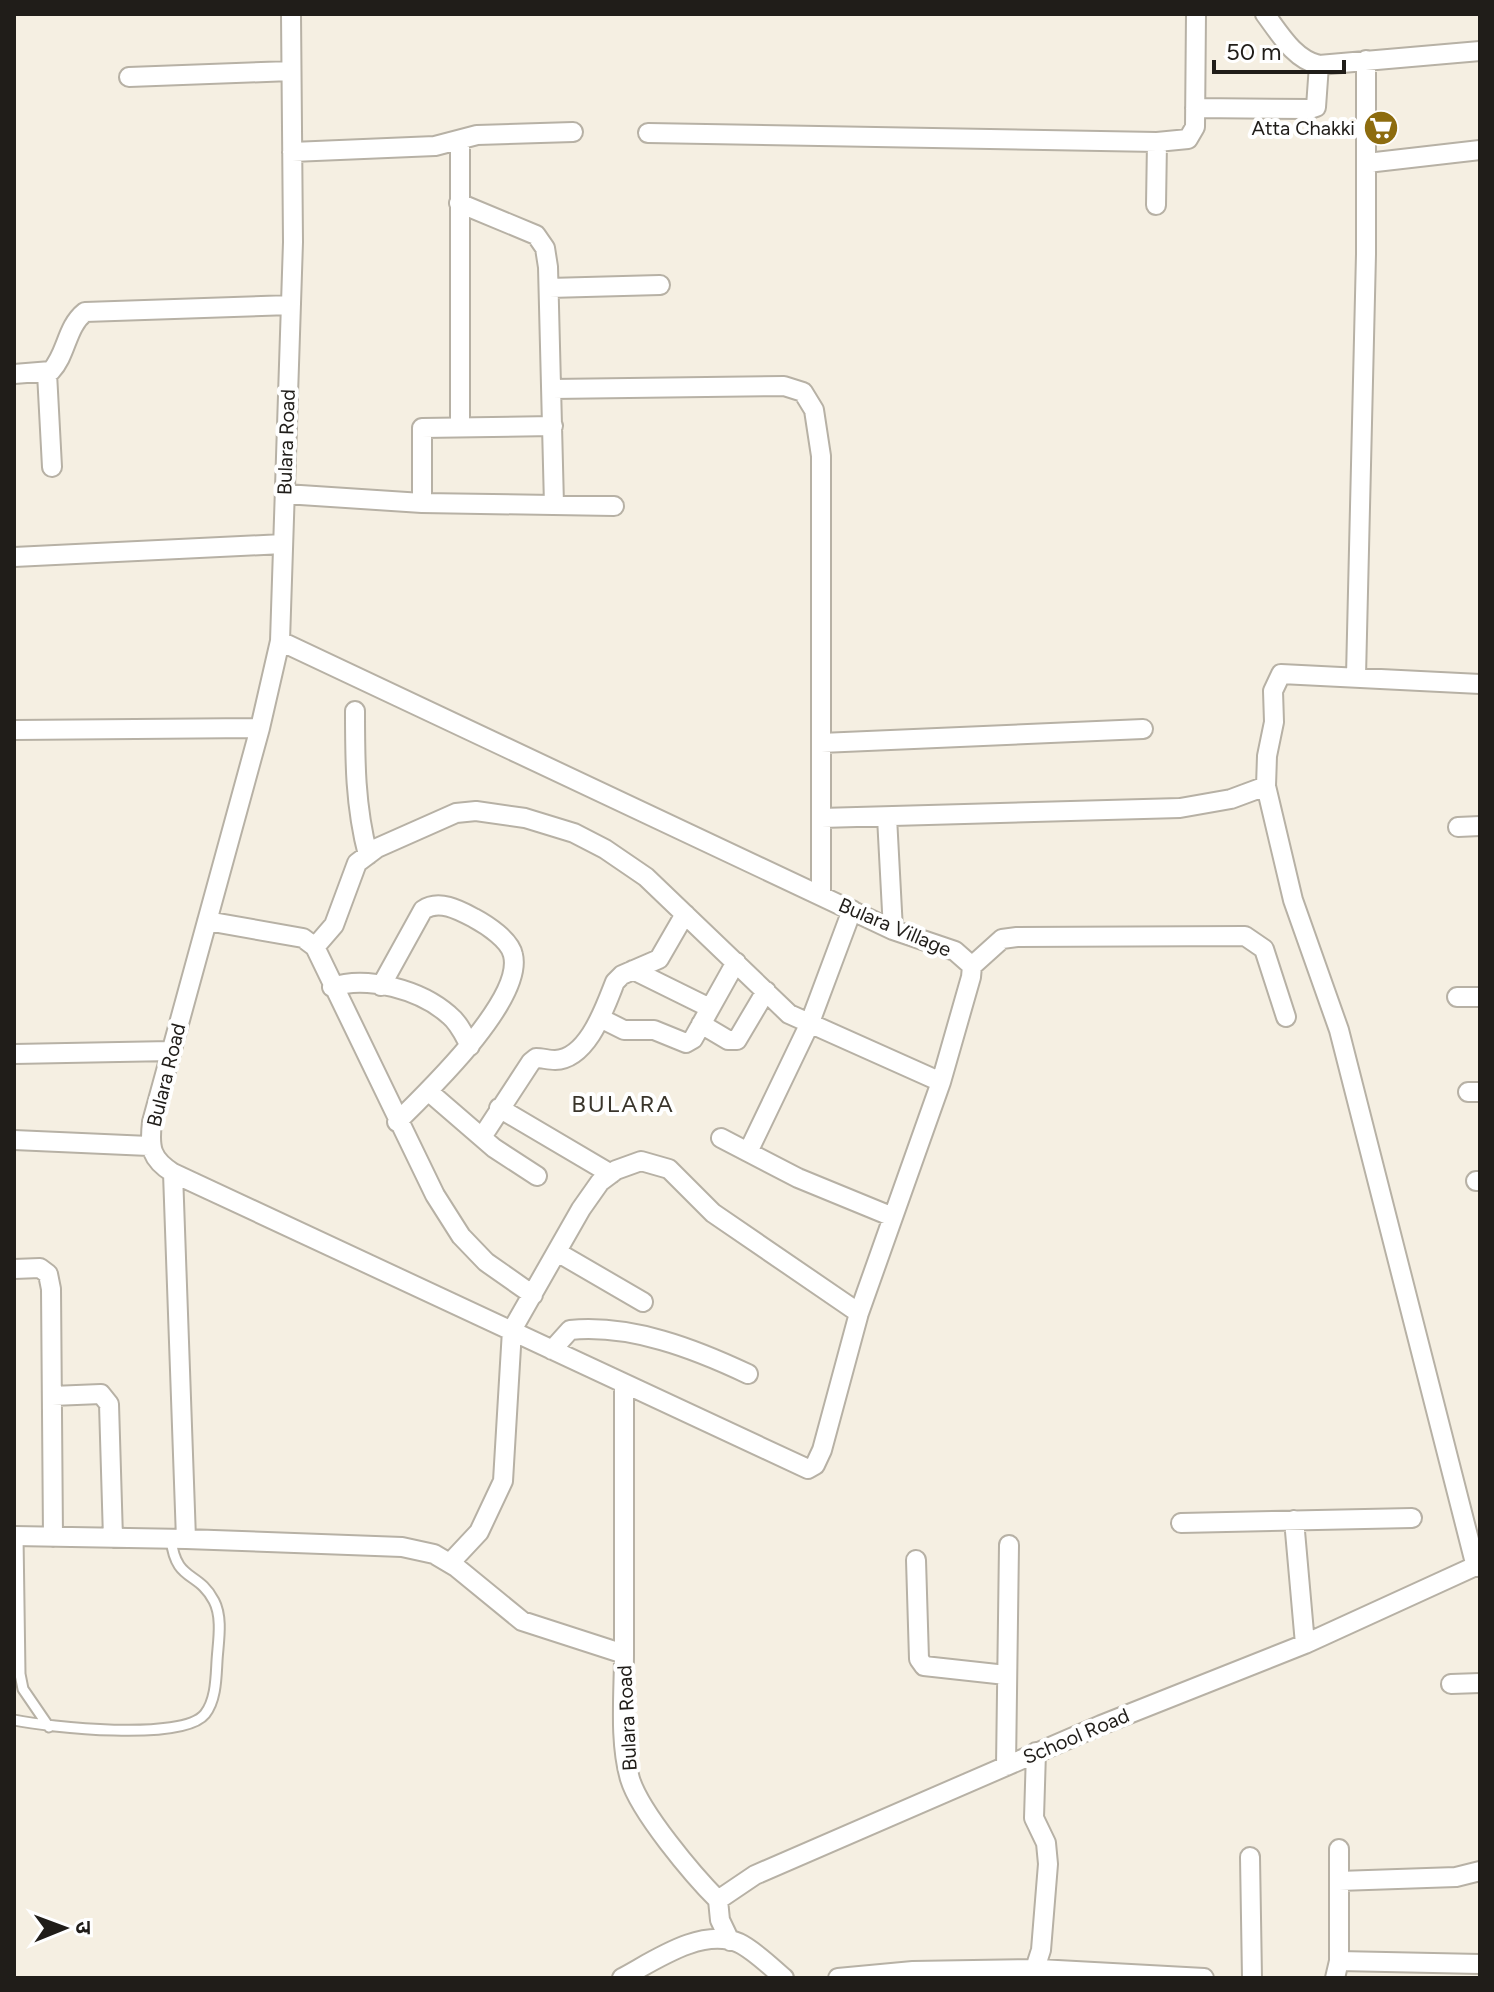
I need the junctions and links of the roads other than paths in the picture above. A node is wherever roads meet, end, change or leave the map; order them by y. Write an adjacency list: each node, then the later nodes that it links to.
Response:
1 (291, 14): 7 (street, Bulara Road)
2 (1196, 14): 9 (street)
3 (1265, 14): 6 (street)
4 (1480, 51): 5 (street)
5 (1366, 60): 6 (street); 16 (street)
6 (1319, 65): 9 (street)
7 (291, 71): 8 (street); 15 (street, Bulara Road)
8 (129, 77)
9 (1195, 108): 13 (street)
10 (573, 132): 12 (street)
11 (648, 133): 13 (street)
12 (460, 140): 15 (street); 17 (street)
13 (1157, 142): 18 (street)
14 (1480, 150): 16 (street)
15 (292, 152): 21 (street, Bulara Road)
16 (1367, 163): 35 (street)
17 (459, 203): 20 (street); 25 (street)
18 (1156, 205)
19 (660, 285): 20 (street)
20 (549, 288): 24 (street)
21 (291, 305): 22 (street); 28 (street, Bulara Road)
22 (47, 373): 23 (street); 27 (street)
23 (14, 374)
24 (552, 389): 26 (street); 41 (street)
25 (460, 426): 26 (street); 29 (street)
26 (553, 426): 30 (street)
27 (52, 467)
28 (285, 494): 29 (street); 32 (street, Bulara Road)
29 (422, 503): 30 (street)
30 (554, 505): 31 (street)
31 (614, 506)
32 (283, 544): 33 (street); 34 (street, Bulara Road)
33 (14, 557)
34 (280, 641): 38 (street, Bulara Road); 48 (street, Bulara Village)
35 (1356, 676): 36 (street); 42 (street)
36 (1480, 684)
37 (355, 711): 47 (street)
38 (260, 728): 40 (street); 51 (street, Bulara Road)
39 (1143, 729): 41 (street)
40 (14, 730)
41 (821, 743): 44 (street)
42 (1266, 786): 43 (street); 102 (street)
43 (887, 817): 44 (street); 52 (street)
44 (821, 818): 48 (street)
45 (1480, 826): 46 (street)
46 (1458, 827)
47 (368, 855): 50 (street); 53 (street)
48 (821, 895): 49 (street, Bulara Village)
49 (852, 910): 52 (street, Bulara Village); 65 (street)
50 (685, 914): 54 (street); 56 (street)
51 (207, 921): 53 (street); 67 (street, Bulara Road)
52 (893, 930): 55 (street, Bulara Village)
53 (315, 947): 58 (street)
54 (736, 962): 59 (street); 62 (street)
55 (972, 966): 63 (street); 69 (street, Bulara Village)
56 (633, 970): 62 (street); 64 (street)
57 (381, 986): 58 (street); 66 (street); 66 (street)
58 (332, 987): 72 (street)
59 (766, 991): 62 (street); 65 (street)
60 (1457, 997): 61 (street)
61 (1480, 997)
62 (706, 1016): 64 (street)
63 (1286, 1017)
64 (600, 1018): 71 (street)
65 (809, 1025): 69 (street); 77 (street)
66 (470, 1046): 70 (street)
67 (171, 1051): 68 (street); 76 (street, Bulara Road)
68 (14, 1054)
69 (941, 1082): 81 (street, Bulara Village)
70 (428, 1091): 72 (street); 73 (street)
71 (499, 1108): 73 (street); 79 (street)
72 (397, 1122): 84 (street)
73 (482, 1137): 80 (street)
74 (721, 1138): 77 (street)
75 (14, 1140): 76 (street)
76 (149, 1146): 78 (street, Bulara Road)
77 (748, 1152): 81 (street)
78 (173, 1173): 87 (street); 98 (street)
79 (611, 1174): 82 (street); 86 (street)
80 (537, 1176)
81 (893, 1217): 86 (street, Bulara Village)
82 (557, 1252): 84 (street); 85 (street)
83 (14, 1269): 91 (street)
84 (533, 1295): 87 (street)
85 (643, 1302)
86 (859, 1313): 90 (street, Bulara Village)
87 (512, 1330): 88 (street); 101 (street)
88 (552, 1350): 89 (street); 90 (street)
89 (748, 1374)
90 (624, 1386): 104 (street)
91 (52, 1396): 96 (street); 97 (street)
92 (1412, 1518): 93 (street)
93 (1294, 1520): 94 (street); 103 (street)
94 (1181, 1523)
95 (16, 1536): 96 (street, Bulara Road); 109 (lane)
96 (53, 1537): 97 (street, Bulara Road)
97 (113, 1538): 98 (street, Bulara Road)
98 (179, 1539): 101 (street, Bulara Road); 109 (lane)
99 (1009, 1545): 105 (street)
100 (916, 1560): 105 (street)
101 (450, 1563): 104 (street, Bulara Road)
102 (1478, 1565): 103 (street, School Road)
103 (1305, 1644): 110 (street, School Road)
104 (624, 1654): 116 (street, Bulara Road)
105 (1006, 1675): 111 (street)
106 (1480, 1683): 107 (street)
107 (1451, 1684)
108 (14, 1720): 109 (lane)
109 (49, 1727)
110 (1036, 1752): 111 (street, School Road); 120 (street)
111 (1006, 1766): 116 (street, School Road)
112 (1339, 1849): 115 (street)
113 (1250, 1857): 125 (street)
114 (1480, 1871): 115 (street)
115 (1339, 1881): 119 (street)
116 (718, 1900): 117 (street)
117 (730, 1941): 121 (street); 122 (street)
118 (1480, 1964): 119 (street)
119 (1337, 1969)
120 (1033, 1974): 123 (street); 124 (street)
121 (622, 1978)
122 (784, 1978)
123 (838, 1978)
124 (1204, 1978)
125 (1252, 1978)

